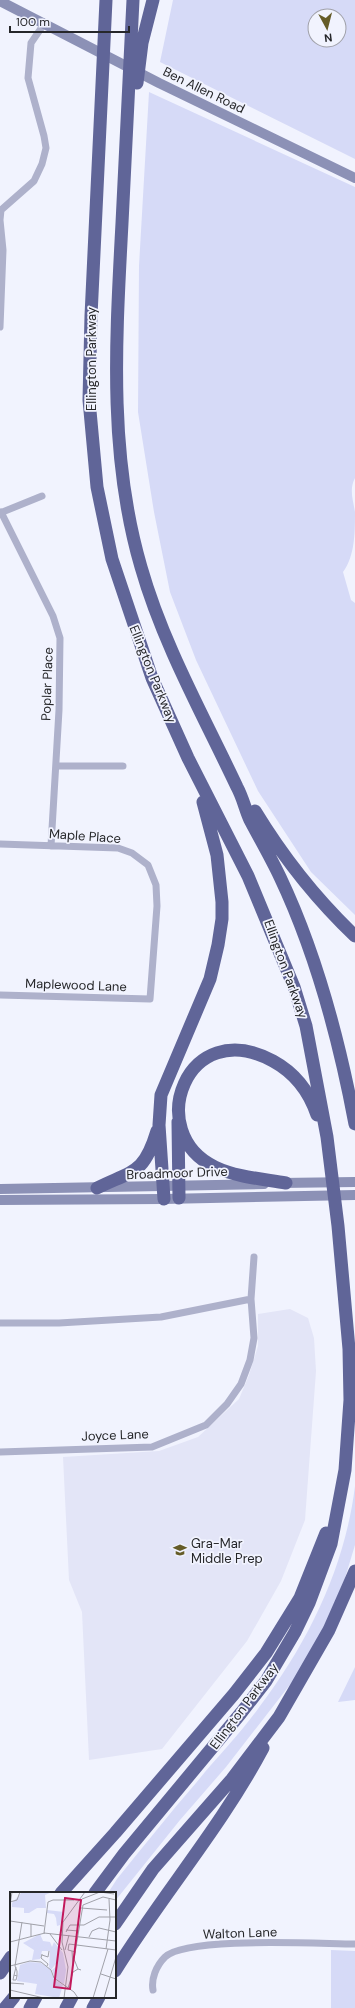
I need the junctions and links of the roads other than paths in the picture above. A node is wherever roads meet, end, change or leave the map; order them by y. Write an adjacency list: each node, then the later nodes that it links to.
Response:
1 (97, 0): 7 (highway)
2 (106, 0): 7 (highway, Ellington Parkway)
3 (133, 0): 8 (highway, Ellington Parkway)
4 (152, 0): 8 (highway)
5 (0, 2): 6 (main road, Ben Allen Road)
6 (44, 24): 9 (main road, Ben Allen Road); 10 (street)
7 (101, 114): 13 (highway, Ellington Parkway)
8 (125, 170): 16 (highway, Ellington Parkway)
9 (355, 178)
10 (0, 328)
11 (42, 496): 12 (street)
12 (0, 512): 14 (street, Poplar Place)
13 (188, 758): 24 (highway); 25 (highway, Ellington Parkway)
14 (56, 766): 15 (street); 18 (street, Poplar Place)
15 (123, 766)
16 (239, 790): 19 (highway); 23 (highway, Ellington Parkway)
17 (0, 844): 18 (street, Maple Place)
18 (51, 846): 21 (street, Maple Place)
19 (355, 936)
20 (0, 995): 21 (street, Maplewood Lane)
21 (150, 999)
22 (178, 1108): 25 (highway); 27 (highway); 30 (highway)
23 (355, 1124)
24 (159, 1125): 28 (highway); 31 (highway)
25 (329, 1156): 38 (highway, Ellington Parkway)
26 (355, 1182): 27 (main road, Broadmoor Drive)
27 (286, 1183): 30 (main road, Broadmoor Drive)
28 (97, 1188): 29 (main road, Broadmoor Drive); 31 (main road, Broadmoor Drive)
29 (0, 1189)
30 (178, 1192): 31 (main road, Broadmoor Drive); 32 (main road, Broadmoor Drive)
31 (164, 1193): 33 (main road, Broadmoor Drive)
32 (355, 1195)
33 (0, 1200)
34 (254, 1257): 35 (street, Joyce Lane)
35 (251, 1299): 36 (street); 37 (street, Joyce Lane)
36 (0, 1323)
37 (0, 1452)
38 (345, 1470): 41 (highway); 42 (highway, Ellington Parkway)
39 (355, 1571): 40 (highway)
40 (280, 1717): 43 (highway); 46 (highway)
41 (62, 1892)
42 (96, 1892)
43 (116, 1923)
44 (355, 1944): 48 (street, Walton Lane)
45 (10, 1958): 47 (highway)
46 (116, 1969)
47 (0, 1973)
48 (153, 1990)
49 (13, 1998): 52 (highway)
50 (35, 1998): 53 (highway)
51 (99, 1998): 54 (highway)
52 (5, 2008)
53 (30, 2008)
54 (94, 2008)

